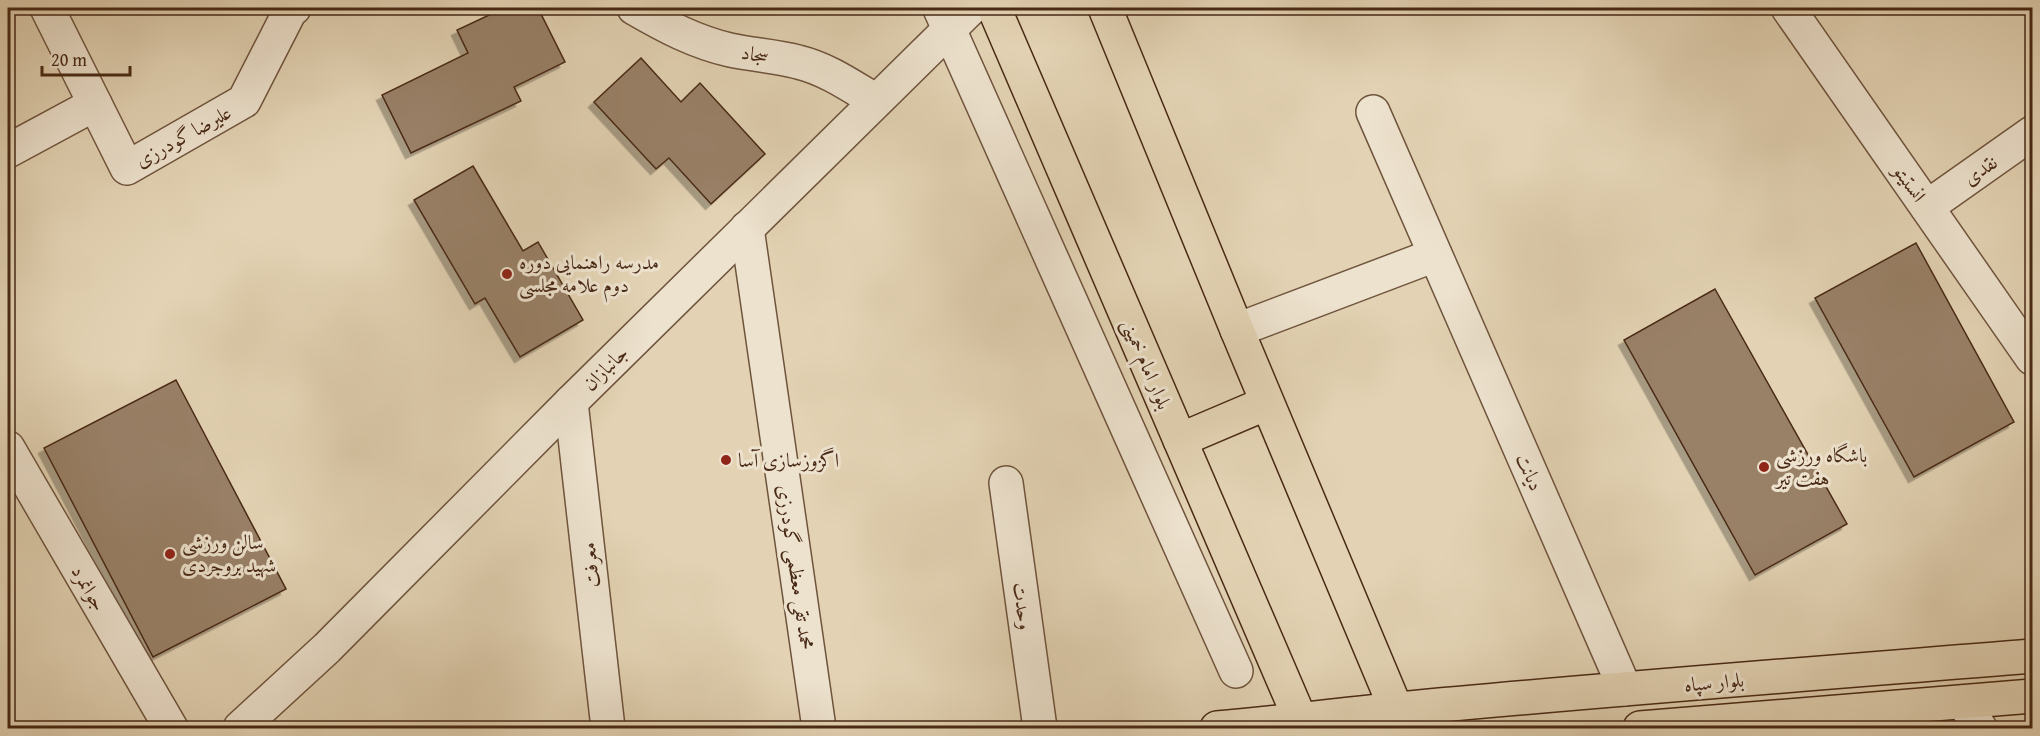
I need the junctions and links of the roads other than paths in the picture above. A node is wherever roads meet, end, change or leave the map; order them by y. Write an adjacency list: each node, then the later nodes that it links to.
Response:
1 (47, 8): 9 (street, علیرضا گودرزی)
2 (634, 8): 8 (street, سجاد)
3 (994, 8): 20 (main road, بلوار امام خمینی)
4 (1105, 8): 16 (main road)
5 (1788, 8): 13 (street, انستیتو)
6 (291, 9): 9 (street, علیرضا گودرزی)
7 (953, 15): 8 (street, جانبازان); 24 (street)
8 (876, 101): 14 (street, جانبازان)
9 (95, 104): 12 (street)
10 (1373, 112): 15 (street, دیانت)
11 (2032, 133): 13 (street, نقدی)
12 (8, 151)
13 (1927, 207): 17 (street, انستیتو)
14 (747, 228): 18 (street, جانبازان); 33 (street, محمد تقی معظمی گودرزی)
15 (1435, 255): 16 (street); 25 (street, دیانت)
16 (1237, 330): 19 (main road)
17 (2032, 358)
18 (571, 402): 31 (street, جانبازان); 32 (street, معرفت)
19 (1267, 403): 20 (main road); 28 (main road)
20 (1180, 440): 29 (main road, بلوار امام خمینی)
21 (8, 448): 30 (street, جوانمرد)
22 (1006, 483): 34 (street, وحدت)
23 (2032, 656): 25 (main road, بلوار سپاه)
24 (1236, 671)
25 (1624, 689): 28 (main road, بلوار سپاه)
26 (2032, 696): 27 (main road, بلوار سپاه)
27 (1971, 715): 36 (main road, بلوار سپاه)
28 (1400, 719): 29 (main road, بلوار سپاه)
29 (1303, 725): 35 (main road, بلوار سپاه)
30 (171, 729)
31 (240, 729)
32 (608, 729)
33 (819, 729)
34 (1040, 729)
35 (1217, 729)
36 (1640, 729)

